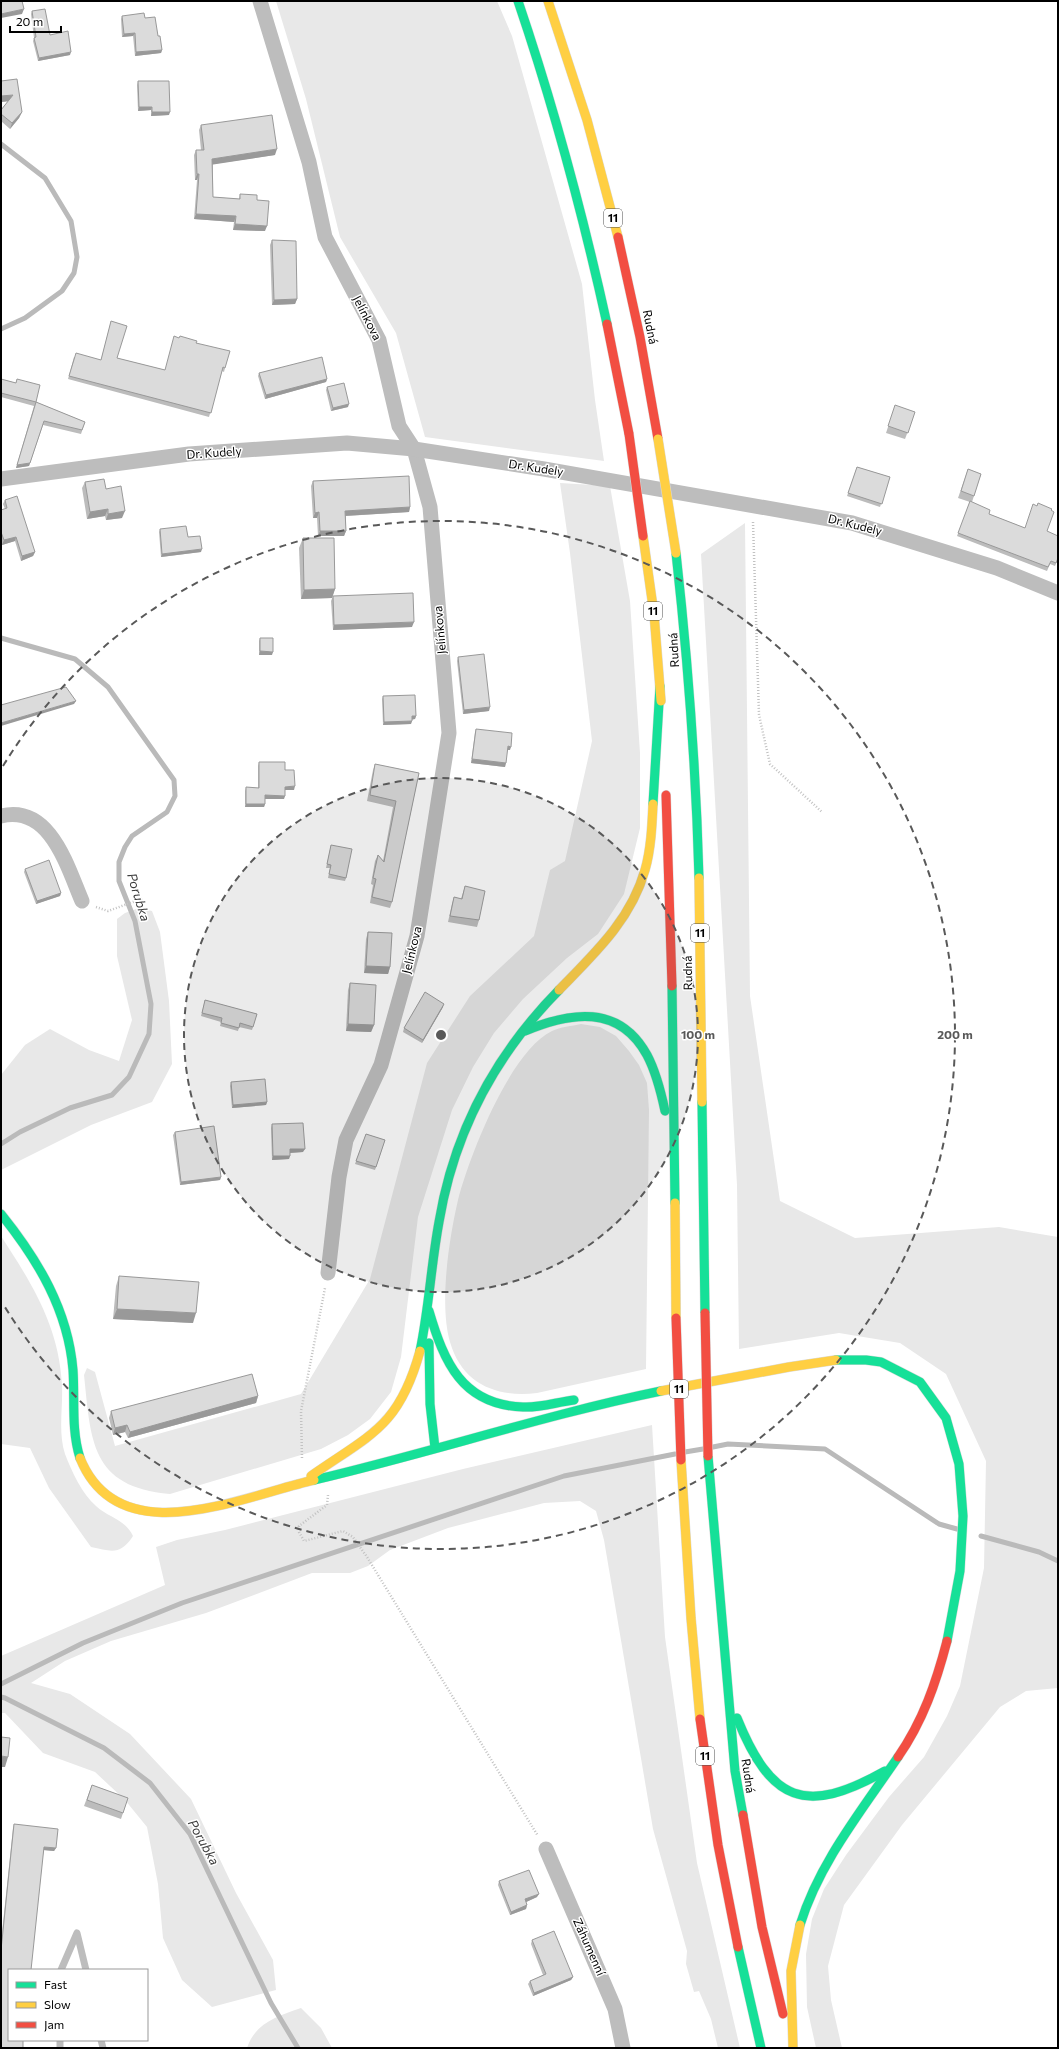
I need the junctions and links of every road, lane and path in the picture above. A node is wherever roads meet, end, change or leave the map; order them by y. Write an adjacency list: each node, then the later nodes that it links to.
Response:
1 (260, 1): 4 (street, Jelínkova)
2 (518, 1): 8 (highway, Rudná / 11, bridge)
3 (548, 1): 25 (highway, Rudná / 11, bridge)
4 (414, 449): 5 (street, Dr. Kudely); 6 (street, Dr. Kudely); 19 (street, Jelínkova)
5 (1, 479)
6 (752, 505): 7 (street, Dr. Kudely); 11 (path)
7 (1058, 593)
8 (660, 686): 9 (highway, Rudná / 11); 16 (highway)
9 (665, 765)
10 (666, 788): 17 (highway, Rudná / 11)
11 (822, 812)
12 (1, 816): 14 (street)
13 (144, 898): 15 (path)
14 (82, 901)
15 (108, 911)
16 (524, 1032): 17 (highway); 20 (highway)
17 (673, 1140): 31 (highway, Rudná / 11, bridge)
18 (1, 1214): 24 (highway)
19 (328, 1273): 24 (path)
20 (428, 1310): 21 (highway); 22 (highway); 24 (highway)
21 (644, 1395): 22 (highway); 26 (highway)
22 (435, 1448): 23 (highway)
23 (324, 1477): 24 (highway); 27 (path)
24 (302, 1483)
25 (727, 1687): 26 (highway); 32 (highway, Rudná / 11)
26 (891, 1767): 32 (highway)
27 (546, 1849): 30 (street, Záhumenní)
28 (61, 1969): 29 (lane)
29 (86, 1969)
30 (623, 2048)
31 (761, 2048)
32 (792, 2048)

